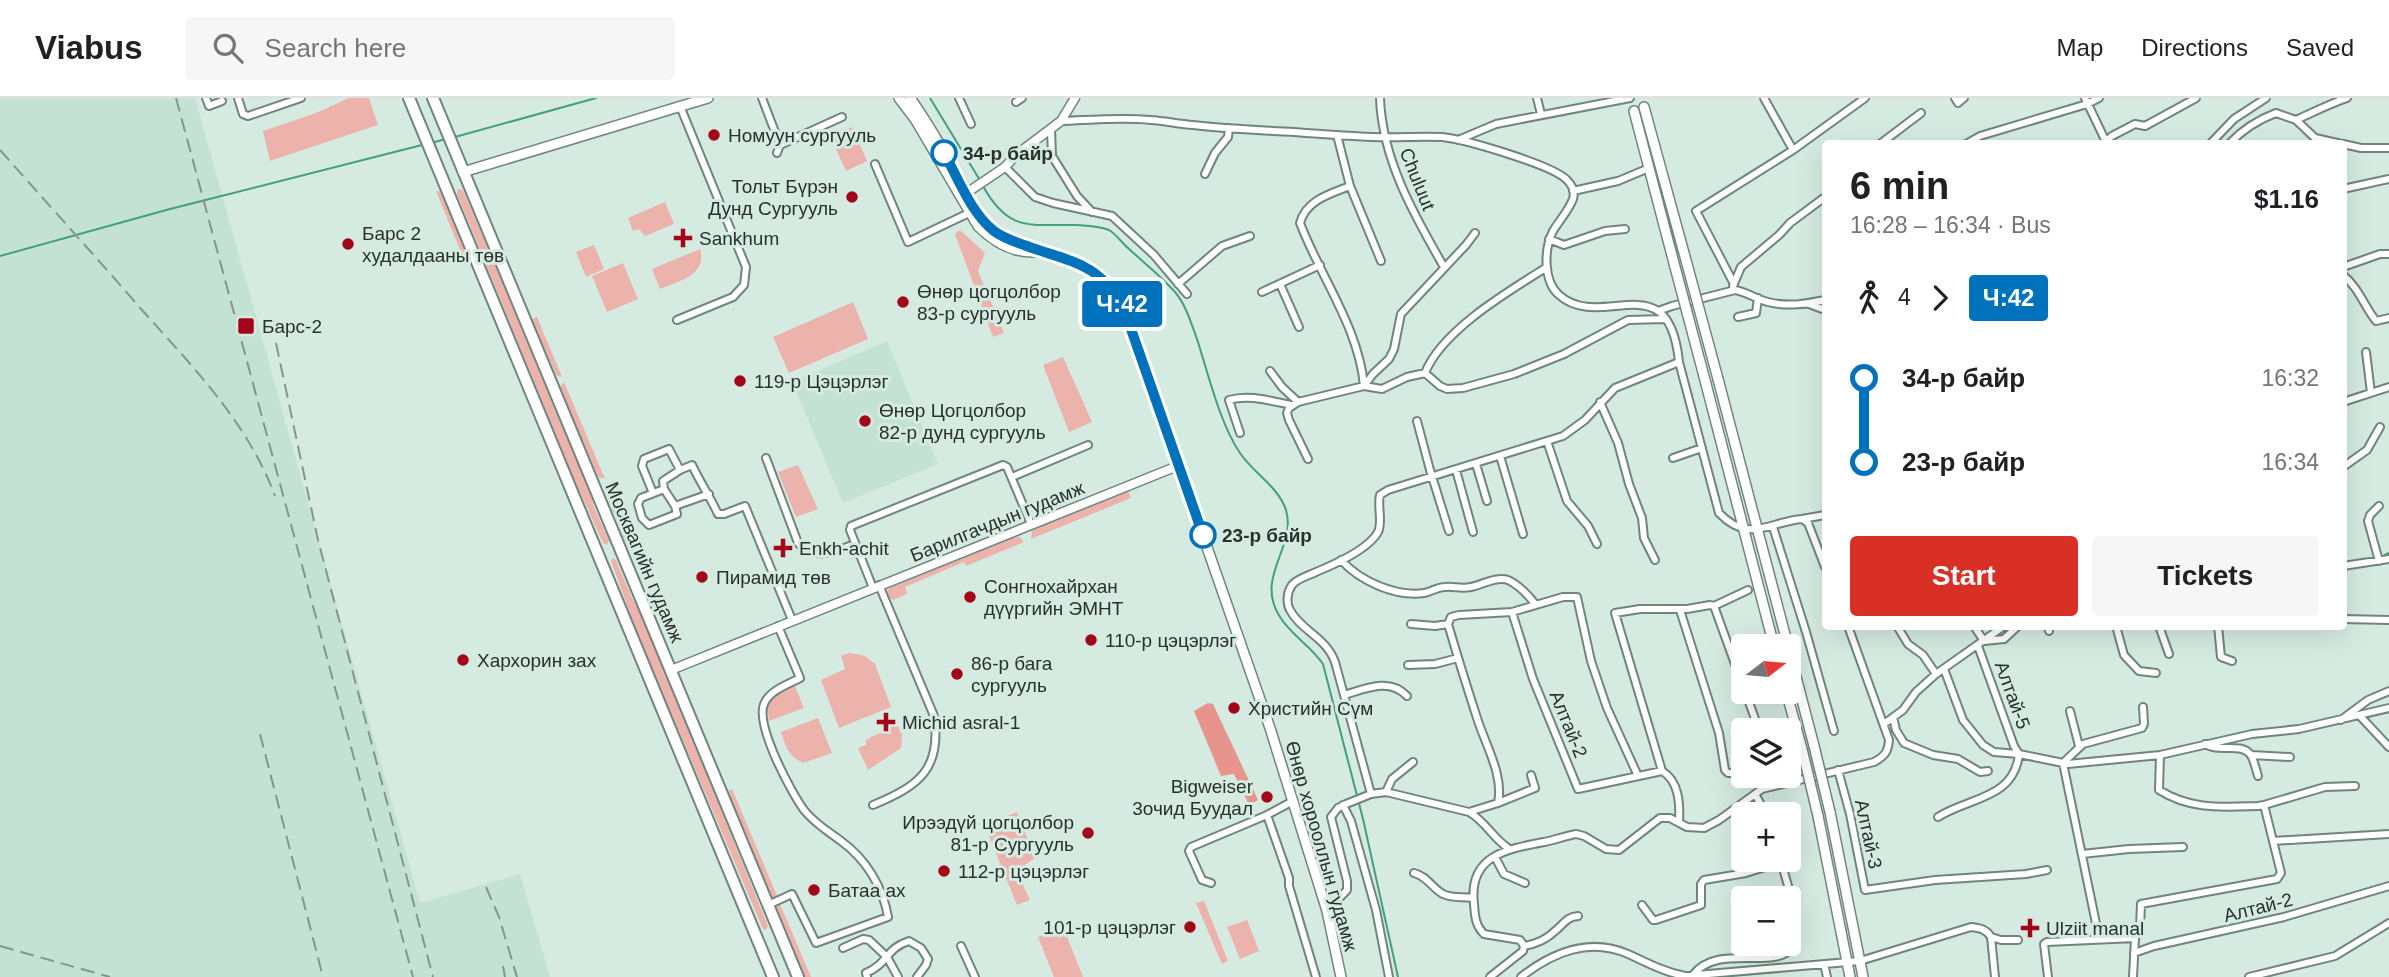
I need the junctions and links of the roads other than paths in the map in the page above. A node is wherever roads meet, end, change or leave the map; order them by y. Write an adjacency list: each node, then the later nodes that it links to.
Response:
1 (206, 98): 23 (street)
2 (238, 98): 3 (street)
3 (301, 98)
4 (409, 98): 137 (highway, Москвагийн гудамж)
5 (433, 98): 54 (highway, Москвагийн гудамж)
6 (708, 98): 25 (main road)
7 (762, 98): 46 (street)
8 (899, 98): 60 (main road, Өнөр хорооллын гудамж)
9 (910, 98): 60 (main road, Өнөр хорооллын гудамж)
10 (958, 98): 33 (street)
11 (1075, 98): 32 (street)
12 (1380, 98): 37 (street, Chuluut)
13 (1537, 98): 29 (street)
14 (1630, 98): 29 (street)
15 (1764, 98): 49 (street)
16 (1865, 98): 49 (street)
17 (1955, 98): 18 (street)
18 (1964, 98)
19 (2099, 98): 24 (street)
20 (2196, 98): 42 (street)
21 (2266, 98): 43 (street)
22 (2347, 98): 31 (street)
23 (222, 101)
24 (2086, 101): 40 (street); 41 (street)
25 (680, 106): 54 (main road); 89 (street)
26 (1644, 107): 130 (main road, bridge)
27 (1634, 111): 53 (main road)
28 (1921, 113): 39 (street)
29 (1541, 114): 38 (street)
30 (842, 117): 46 (street)
31 (2296, 120): 44 (street); 45 (street)
32 (1061, 121): 34 (street); 35 (street)
33 (971, 124)
34 (1229, 128): 36 (street); 55 (street)
35 (1051, 129): 52 (street); 62 (street)
36 (1336, 135): 37 (street); 57 (street)
37 (1384, 137): 38 (street); 73 (street, Chuluut)
38 (1458, 140): 59 (street)
39 (1885, 140)
40 (1973, 140)
41 (2106, 140)
42 (2109, 140)
43 (2213, 140)
44 (2233, 140)
45 (2324, 140)
46 (780, 145): 50 (street)
47 (2347, 145): 48 (street)
48 (2389, 148)
49 (1793, 150): 78 (street)
50 (777, 153)
51 (875, 164): 63 (street)
52 (1005, 167): 60 (street); 62 (street)
53 (1649, 168): 59 (street); 129 (main road, bridge)
54 (463, 172): 136 (highway, Москвагийн гудамж)
55 (1205, 174)
56 (2389, 179): 58 (street)
57 (1350, 186): 70 (street); 71 (street)
58 (2347, 188)
59 (1573, 191): 67 (street)
60 (967, 192): 63 (main road, Өнөр хорооллын гудамж); 68 (main road, Өнөр хорооллын гудамж)
61 (1822, 199): 78 (street)
62 (1093, 212): 76 (street)
63 (969, 213): 68 (main road, Өнөр хорооллын гудамж)
64 (1625, 229): 67 (street)
65 (1475, 233): 73 (street)
66 (1250, 236): 76 (street)
67 (1549, 239): 74 (street)
68 (1040, 252): 114 (main road, Өнөр хорооллын гудамж)
69 (2389, 254): 72 (street)
70 (1381, 261)
71 (1320, 265): 77 (street); 95 (street)
72 (2347, 266)
73 (1444, 267): 95 (street)
74 (1547, 267): 85 (street); 94 (street)
75 (2347, 280): 87 (street)
76 (1178, 284): 80 (street)
77 (1280, 284): 79 (street); 90 (street)
78 (1732, 288): 81 (street); 85 (street)
79 (1262, 292)
80 (1186, 294)
81 (1758, 298): 83 (street); 86 (street)
82 (1822, 300): 83 (street)
83 (1807, 303): 84 (street)
84 (1822, 310)
85 (1658, 312): 88 (street)
86 (1738, 317)
87 (2389, 318)
88 (1666, 319): 92 (street); 94 (street)
89 (677, 320)
90 (1299, 327)
91 (2366, 352): 97 (street)
92 (1679, 362): 100 (street); 107 (street)
93 (1270, 371): 99 (street)
94 (1425, 373): 95 (street)
95 (1364, 386): 99 (street)
96 (2389, 387): 97 (street)
97 (2371, 393): 98 (street)
98 (2347, 401)
99 (1298, 402): 101 (street)
100 (1600, 402): 105 (street); 141 (street)
101 (1291, 405): 104 (street); 111 (street)
102 (1417, 421): 118 (street)
103 (2381, 427): 113 (street)
104 (1240, 433)
105 (1547, 441): 108 (street); 135 (street)
106 (1088, 445): 117 (street)
107 (1702, 448): 109 (street); 129 (street)
108 (1500, 456): 112 (street); 133 (street)
109 (1673, 457)
110 (766, 458): 134 (street)
111 (1308, 459)
112 (1476, 464): 116 (street); 122 (street)
113 (2347, 464)
114 (1180, 465): 127 (street, Барилгачдын гудамж); 210 (main road, Өнөр хорооллын гудамж)
115 (680, 470): 119 (street); 120 (street); 121 (street)
116 (1456, 470): 118 (street); 132 (street)
117 (1012, 477): 127 (street); 134 (street)
118 (1433, 477): 131 (street); 140 (street)
119 (664, 489): 120 (street); 123 (street)
120 (653, 493): 123 (street)
121 (709, 494): 123 (street); 150 (street)
122 (1487, 501)
123 (675, 506)
124 (2379, 506): 142 (street)
125 (1822, 516): 126 (street)
126 (1802, 519): 128 (street); 138 (street)
127 (1031, 524): 144 (street, Барилгачдын гудамж)
128 (1773, 527): 130 (street); 188 (street)
129 (1744, 529): 130 (street); 164 (main road)
130 (1759, 530): 165 (main road)
131 (1449, 531)
132 (1473, 533)
133 (1523, 534)
134 (855, 544): 144 (street)
135 (1597, 544)
136 (620, 548): 137 (highway); 173 (highway, Москвагийн гудамж)
137 (601, 557): 242 (highway, Москвагийн гудамж)
138 (1822, 559)
139 (2389, 559): 142 (street)
140 (1341, 560): 146 (street); 177 (street)
141 (1654, 560)
142 (2379, 561): 143 (street)
143 (2347, 565)
144 (876, 586): 150 (street, Барилгачдын гудамж); 213 (street)
145 (1748, 590): 147 (street)
146 (1536, 605): 149 (street); 203 (street)
147 (1714, 606): 148 (street); 167 (street)
148 (1680, 610): 199 (street); 201 (street)
149 (1512, 612): 154 (street); 203 (street, Алтай-2)
150 (792, 620): 155 (street, Барилгачдын гудамж)
151 (2347, 620): 152 (street)
152 (2389, 620)
153 (1411, 624): 154 (street)
154 (1448, 624): 169 (street)
155 (778, 626): 173 (street, Барилгачдын гудамж); 233 (street)
156 (1849, 630): 187 (street)
157 (1899, 630): 175 (street)
158 (1976, 630): 166 (street, Алтай-5)
159 (1999, 630): 166 (street, Алтай-5)
160 (2014, 630): 166 (street, Алтай-5)
161 (2117, 630): 174 (street)
162 (2160, 630): 168 (street)
163 (2218, 630): 170 (street)
164 (1771, 634)
165 (1785, 634)
166 (1981, 644): 172 (street); 192 (street, Алтай-5)
167 (1731, 653)
168 (2169, 654)
169 (1458, 658): 171 (street); 212 (street)
170 (2232, 661)
171 (1408, 665)
172 (1944, 669): 175 (street); 192 (street)
173 (671, 670): 233 (highway, Москвагийн гудамж)
174 (2156, 673)
175 (1936, 674): 185 (street)
176 (2389, 691): 186 (street)
177 (1344, 695): 178 (street); 208 (street)
178 (1407, 696)
179 (1801, 696): 250 (main road, bridge)
180 (1790, 704): 251 (main road, bridge)
181 (2143, 707): 190 (street)
182 (2389, 708): 184 (street)
183 (2070, 712): 190 (street)
184 (2360, 716): 186 (street); 191 (street)
185 (1893, 717): 187 (street); 200 (street)
186 (2340, 721): 189 (street)
187 (1884, 723): 198 (street)
188 (1834, 731)
189 (2205, 744): 193 (street); 194 (street)
190 (2079, 746): 197 (street)
191 (2389, 747)
192 (2019, 754): 197 (street); 218 (street)
193 (2160, 755): 197 (street); 215 (street)
194 (2251, 755): 195 (street); 204 (street)
195 (2290, 757)
196 (1413, 762): 207 (street)
197 (2063, 763): 224 (street)
198 (1838, 770): 206 (street); 226 (street, Алтай-3)
199 (1662, 771): 203 (street, Алтай-2); 219 (street)
200 (1989, 771)
201 (1731, 773)
202 (1531, 775): 212 (street)
203 (1638, 776)
204 (2258, 776)
205 (2355, 786): 215 (street)
206 (1762, 789): 209 (street)
207 (1386, 792): 208 (street); 216 (street)
208 (1371, 794): 214 (street)
209 (1755, 794): 211 (street); 219 (street)
210 (1293, 801): 217 (street); 235 (main road, Өнөр хорооллын гудамж)
211 (1759, 802)
212 (1498, 803): 216 (street)
213 (873, 805)
214 (1345, 805): 235 (street); 263 (street)
215 (2264, 805): 221 (street)
216 (1469, 811): 223 (street)
217 (1267, 815): 229 (street); 261 (street)
218 (1938, 817)
219 (1679, 822): 223 (street)
220 (2389, 834): 221 (street)
221 (2273, 841): 241 (street)
222 (2183, 847): 224 (street)
223 (1508, 848): 225 (street)
224 (2082, 854): 240 (street)
225 (1495, 857): 230 (street); 232 (street)
226 (2047, 870)
227 (1749, 872): 234 (street)
228 (1414, 873): 232 (street)
229 (1211, 883)
230 (1525, 883)
231 (2389, 886): 247 (street, Алтай-2)
232 (1473, 898): 245 (street)
233 (768, 905): 238 (highway, Москвагийн гудамж)
234 (1642, 905)
235 (1326, 911): 262 (main road, Өнөр хорооллын гудамж)
236 (1578, 916): 245 (street)
237 (2389, 924): 253 (street)
238 (779, 933): 242 (highway); 256 (highway, Москвагийн гудамж)
239 (1991, 937): 243 (street); 250 (street); 269 (street)
240 (2099, 938): 241 (street); 270 (street)
241 (2135, 938): 247 (street)
242 (758, 940): 255 (highway, Москвагийн гудамж)
243 (2018, 940)
244 (961, 946): 260 (street)
245 (1524, 946): 264 (street)
246 (843, 948): 249 (street)
247 (2134, 953): 271 (street)
248 (1780, 956): 254 (street)
249 (887, 957): 257 (street); 258 (street); 259 (street)
250 (1860, 961): 251 (street); 268 (main road)
251 (1847, 963): 252 (street); 267 (main road)
252 (1824, 964): 254 (street); 266 (street)
253 (2275, 974): 272 (street)
254 (1688, 976): 265 (street)
255 (773, 977)
256 (798, 977)
257 (867, 977)
258 (898, 977)
259 (917, 977)
260 (975, 977)
261 (1316, 977)
262 (1341, 977)
263 (1389, 977)
264 (1490, 977)
265 (1521, 977)
266 (1827, 977)
267 (1850, 977)
268 (1863, 977)
269 (1995, 977)
270 (2048, 977)
271 (2133, 977)
272 (2249, 977)

